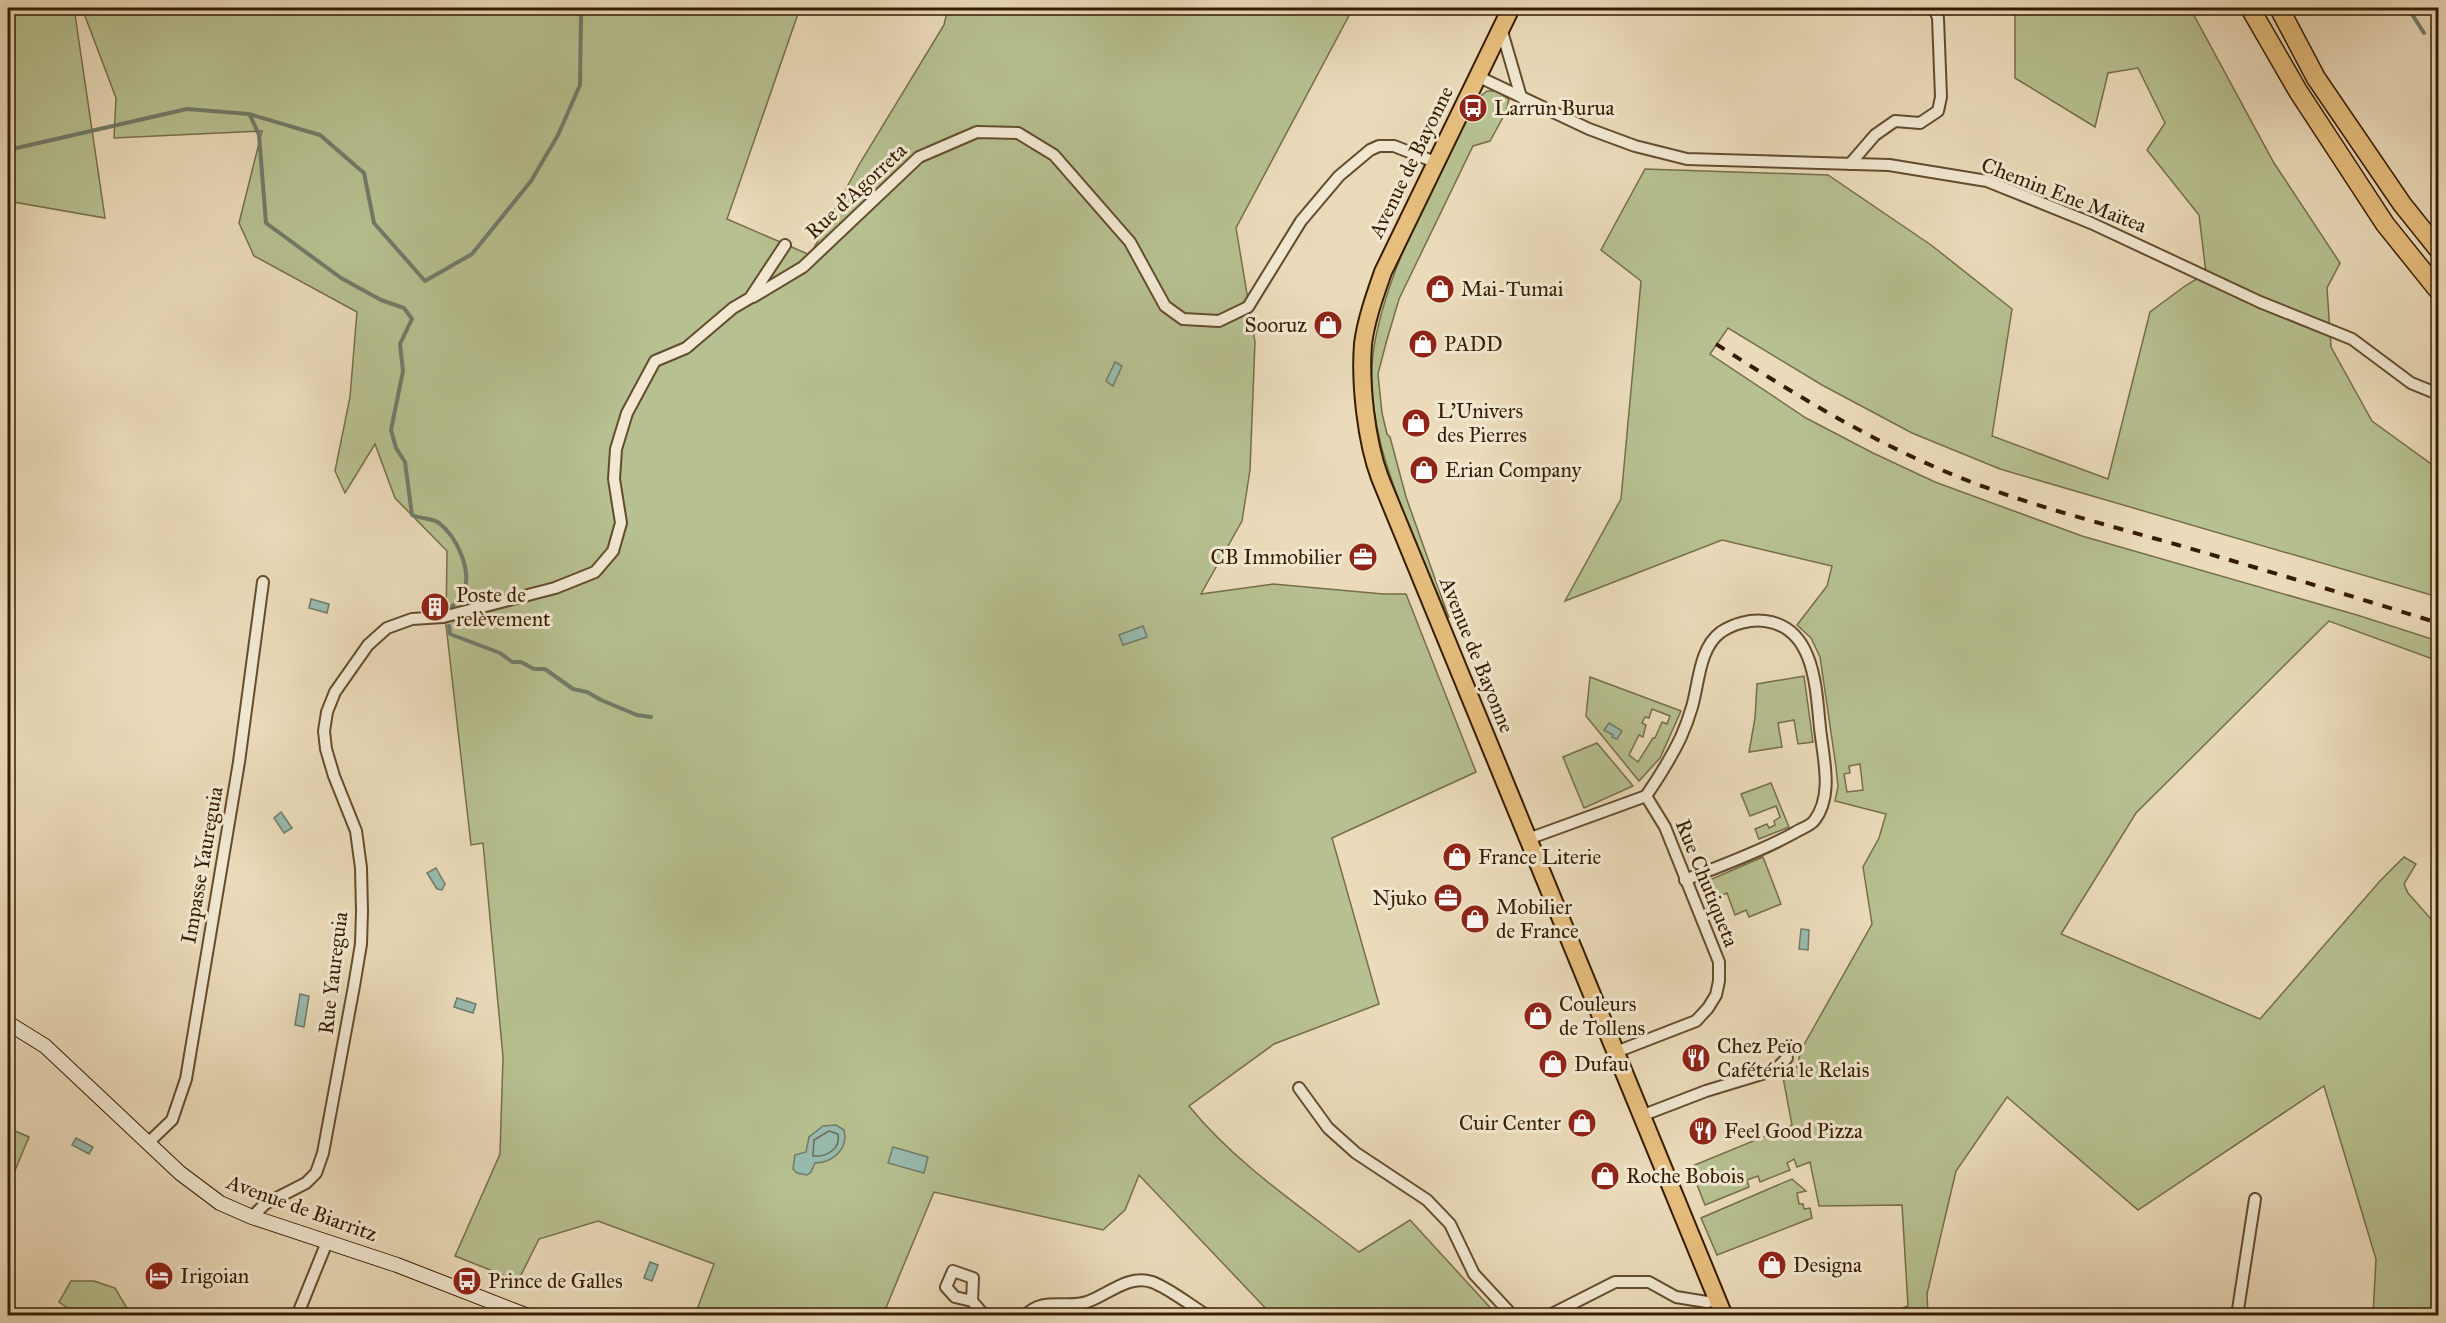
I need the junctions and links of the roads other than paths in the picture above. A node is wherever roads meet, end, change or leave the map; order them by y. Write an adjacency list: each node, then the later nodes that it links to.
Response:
1 (1511, 8): 5 (main road, Avenue de Bayonne)
2 (1934, 8): 9 (street)
3 (2250, 8): 12 (highway)
4 (2279, 8): 11 (highway)
5 (1501, 28): 6 (main road, Avenue de Bayonne); 7 (street)
6 (1478, 76): 7 (street, Chemin Ene Maïtea); 8 (main road, Avenue de Bayonne)
7 (1521, 97): 9 (street, Chemin Ene Maïtea)
8 (1435, 162): 13 (street, Rue d'Agorreta); 18 (main road, Avenue de Bayonne)
9 (1850, 164): 15 (street, Chemin Ene Maïtea)
10 (785, 245): 13 (street, Rue d'Agorreta)
11 (2439, 249)
12 (2439, 290)
13 (750, 298): 14 (street, Rue d'Agorreta)
14 (655, 362): 27 (street, Rue Yaureguia)
15 (2439, 394)
16 (262, 582): 25 (street, Impasse Yaureguia)
17 (1646, 796): 18 (street); 19 (street, Rue Chutiqueta); 19 (street)
18 (1528, 839): 21 (main road, Avenue de Bayonne)
19 (1685, 880): 21 (street, Rue Chutiqueta)
20 (8, 1023): 25 (main road, Avenue de Biarritz)
21 (1616, 1052): 24 (main road, Avenue de Bayonne)
22 (1787, 1058): 24 (street)
23 (1299, 1088): 36 (street)
24 (1641, 1116): 30 (main road, Avenue de Bayonne)
25 (148, 1142): 27 (main road, Avenue de Biarritz)
26 (2255, 1199): 38 (street)
27 (252, 1217): 28 (main road, Avenue de Biarritz)
28 (327, 1242): 31 (street); 32 (main road, Avenue de Biarritz)
29 (972, 1301): 33 (street)
30 (1720, 1308): 37 (street)
31 (297, 1316)
32 (528, 1316)
33 (985, 1316)
34 (1025, 1316): 35 (street)
35 (1208, 1316)
36 (1513, 1316)
37 (1548, 1316)
38 (2237, 1316)

